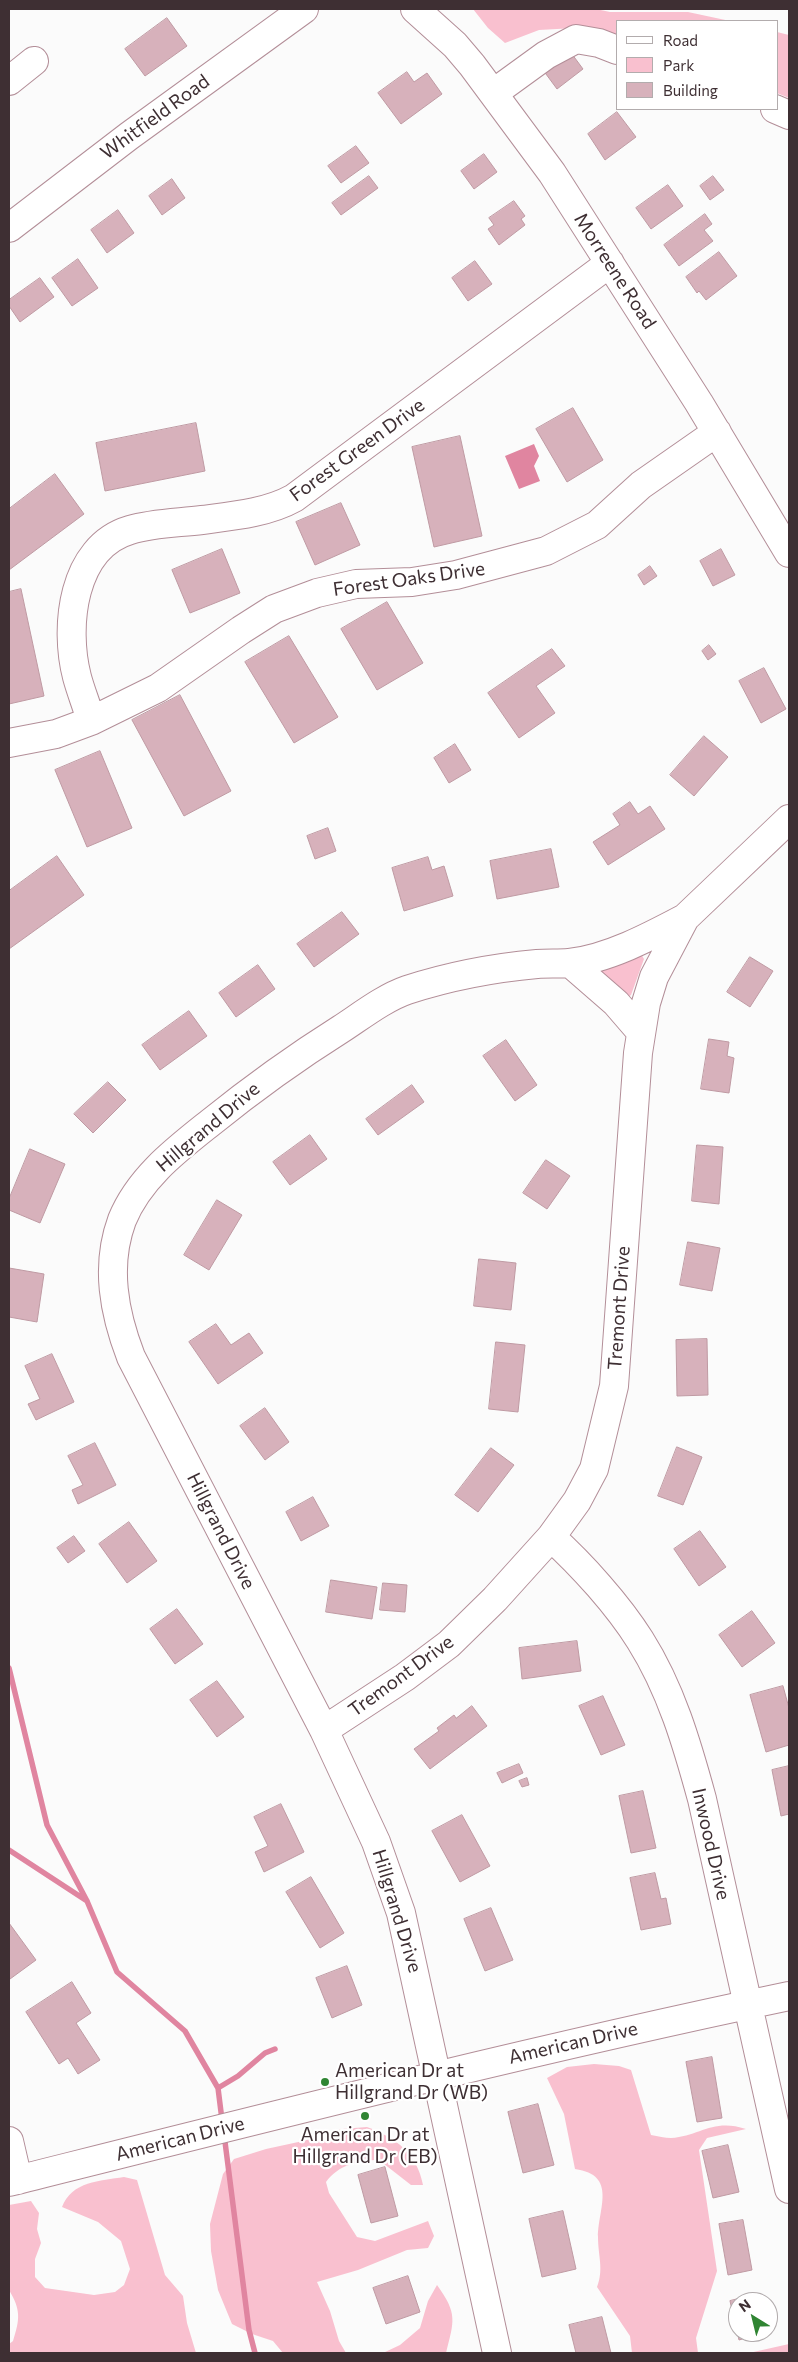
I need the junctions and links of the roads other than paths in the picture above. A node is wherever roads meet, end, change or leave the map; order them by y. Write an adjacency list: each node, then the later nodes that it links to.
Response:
1 (304, 9): 9 (street, Whitfield Road)
2 (415, 9): 6 (street, Morreene Road)
3 (616, 50): 6 (street)
4 (34, 61): 5 (street)
5 (9, 81)
6 (494, 92): 10 (street, Morreene Road)
7 (777, 110): 8 (street)
8 (789, 115)
9 (9, 228)
10 (610, 263): 11 (street, Morreene Road); 13 (street, Forest Green Drive)
11 (717, 432): 12 (street, Morreene Road); 13 (street, Forest Oaks Drive)
12 (789, 553)
13 (91, 721): 14 (street, Forest Oaks Drive)
14 (9, 742)
15 (789, 819): 16 (street, Tremont Drive)
16 (685, 918): 17 (street, Hillgrand Drive); 18 (street, Tremont Drive)
17 (570, 963): 18 (street); 20 (street, Hillgrand Drive)
18 (641, 1032): 19 (street, Tremont Drive)
19 (551, 1536): 20 (street, Tremont Drive); 22 (street, Inwood Drive)
20 (324, 1730): 23 (street, Hillgrand Drive)
21 (789, 1996): 22 (street, American Drive)
22 (746, 2005): 23 (street, American Drive); 26 (street, Inwood Drive)
23 (437, 2075): 25 (street, American Drive); 27 (street, Hillgrand Drive)
24 (9, 2141): 25 (street)
25 (13, 2181)
26 (789, 2189)
27 (497, 2353)

